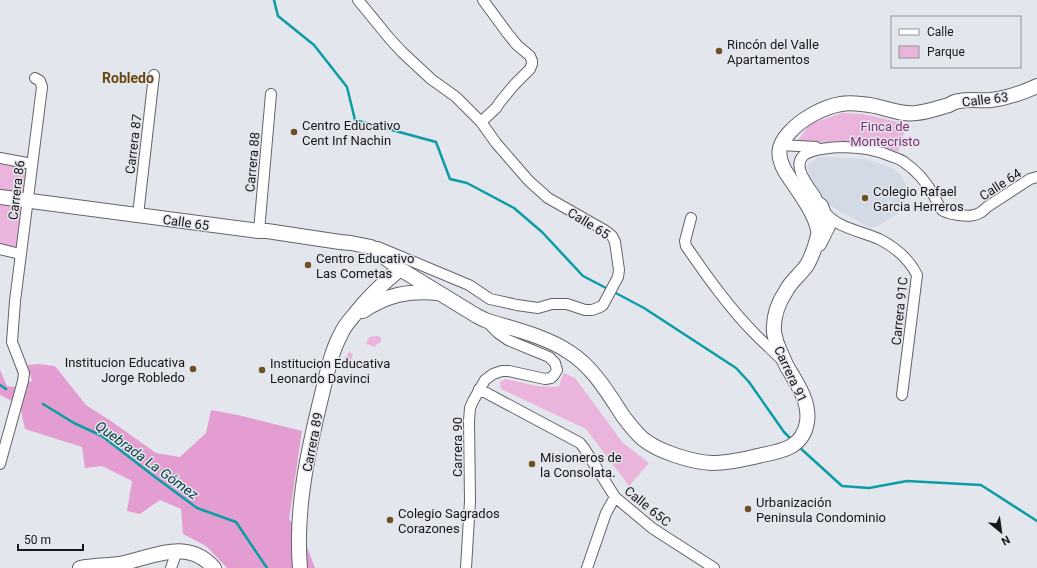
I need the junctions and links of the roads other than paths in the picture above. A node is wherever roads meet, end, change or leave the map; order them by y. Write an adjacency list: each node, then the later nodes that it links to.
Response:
1 (358, 0): 7 (street, Calle 65)
2 (483, 0): 7 (street)
3 (154, 75): 17 (street, Carrera 87)
4 (38, 80): 11 (street, Carrera 86)
5 (1037, 86): 8 (main road, Calle 63)
6 (271, 94): 20 (street, Carrera 88)
7 (481, 122): 22 (street, Calle 65)
8 (780, 145): 9 (street); 16 (main road)
9 (836, 147): 12 (street, Calle 64); 13 (street, Calle 64)
10 (0, 158): 11 (street)
11 (32, 164): 15 (street, Carrera 86)
12 (799, 166): 16 (street, Carrera 91C)
13 (1037, 177)
14 (0, 197): 15 (main road, Calle 65)
15 (28, 200): 17 (main road, Calle 65); 24 (street, Carrera 86)
16 (814, 206): 19 (street, Carrera 91C); 21 (main road); 25 (main road, Carrera 91)
17 (138, 215): 20 (main road, Calle 65)
18 (691, 218): 30 (street)
19 (841, 225): 21 (street); 32 (street, Carrera 91C)
20 (259, 231): 22 (main road, Calle 65)
21 (820, 243): 25 (main road)
22 (371, 247): 26 (main road, Calle 65)
23 (0, 249): 24 (street)
24 (20, 254): 34 (street, Carrera 86)
25 (811, 256): 30 (main road, Carrera 91)
26 (400, 269): 27 (main road, Calle 65); 29 (main road, Carrera 89)
27 (440, 293): 28 (main road, Calle 65); 29 (main road, Carrera 89)
28 (485, 320): 31 (street, Carrera 90); 33 (main road, Calle 65)
29 (348, 322): 40 (main road, Carrera 89)
30 (786, 363): 33 (main road, Carrera 91)
31 (479, 389): 35 (street, Calle 65C); 41 (street, Carrera 90)
32 (902, 395)
33 (786, 449)
34 (0, 464)
35 (615, 497): 42 (street); 43 (street, Calle 65C)
36 (177, 551): 37 (main road); 38 (street); 39 (main road)
37 (80, 568)
38 (171, 568)
39 (214, 568)
40 (300, 568)
41 (466, 568)
42 (587, 568)
43 (714, 568)

